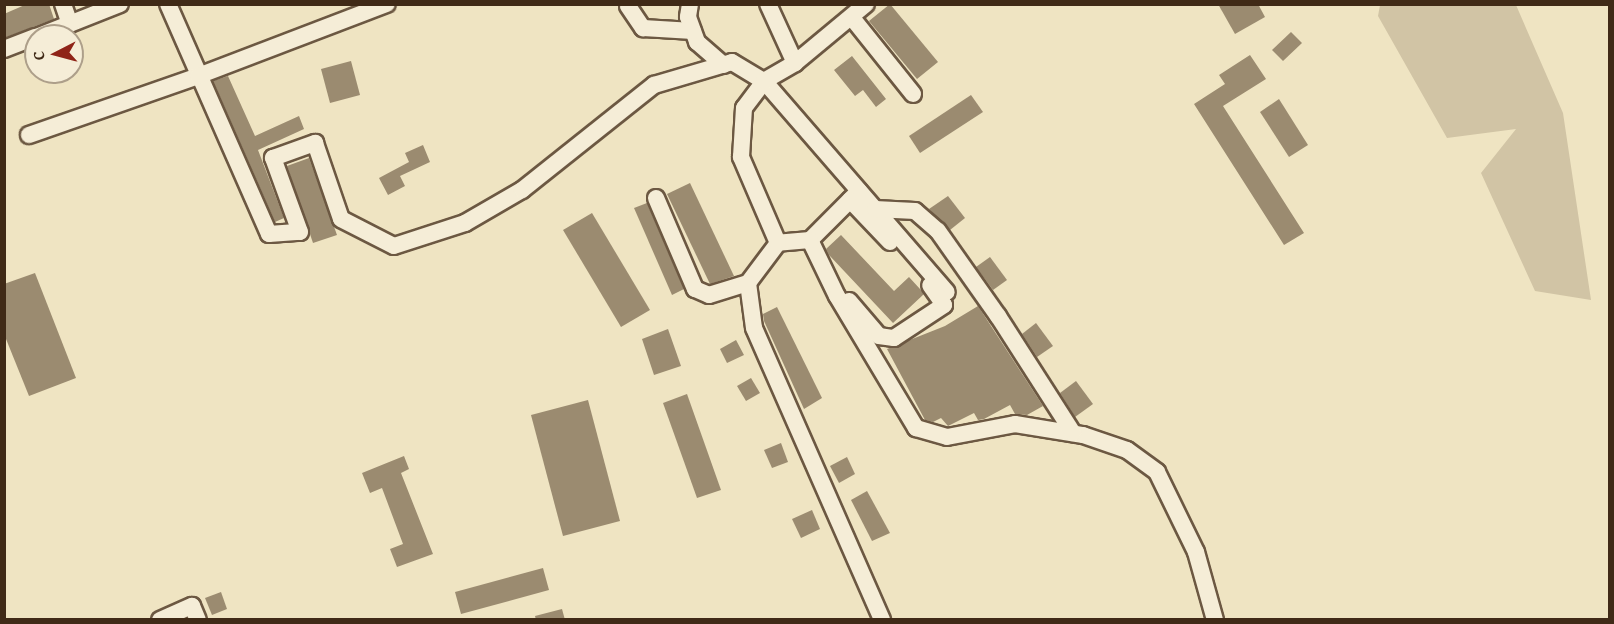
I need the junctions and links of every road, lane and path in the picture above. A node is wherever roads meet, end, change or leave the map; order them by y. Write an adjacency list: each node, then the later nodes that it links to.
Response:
1 (63, 4): 10 (street)
2 (120, 4): 10 (street)
3 (168, 4): 16 (street)
4 (387, 4): 16 (street)
5 (690, 4): 11 (street)
6 (768, 4): 14 (street)
7 (866, 4): 9 (street)
8 (628, 6): 11 (street)
9 (853, 19): 14 (street); 18 (street)
10 (70, 24)
11 (693, 31): 15 (street)
12 (24, 42): 13 (street)
13 (4, 49)
14 (795, 63): 17 (street)
15 (723, 65): 16 (street); 17 (street)
16 (198, 76): 19 (street)
17 (764, 81): 20 (street); 24 (street)
18 (913, 94)
19 (29, 135)
20 (854, 196): 22 (street); 23 (street); 25 (street)
21 (656, 198): 26 (street)
22 (875, 209): 27 (street); 28 (street)
23 (810, 240): 24 (street); 25 (street)
24 (778, 243): 26 (street)
25 (826, 273): 28 (street)
26 (748, 283): 31 (street)
27 (947, 292)
28 (1073, 433): 32 (street)
29 (160, 620): 30 (street)
30 (198, 620)
31 (882, 620)
32 (1215, 620)

